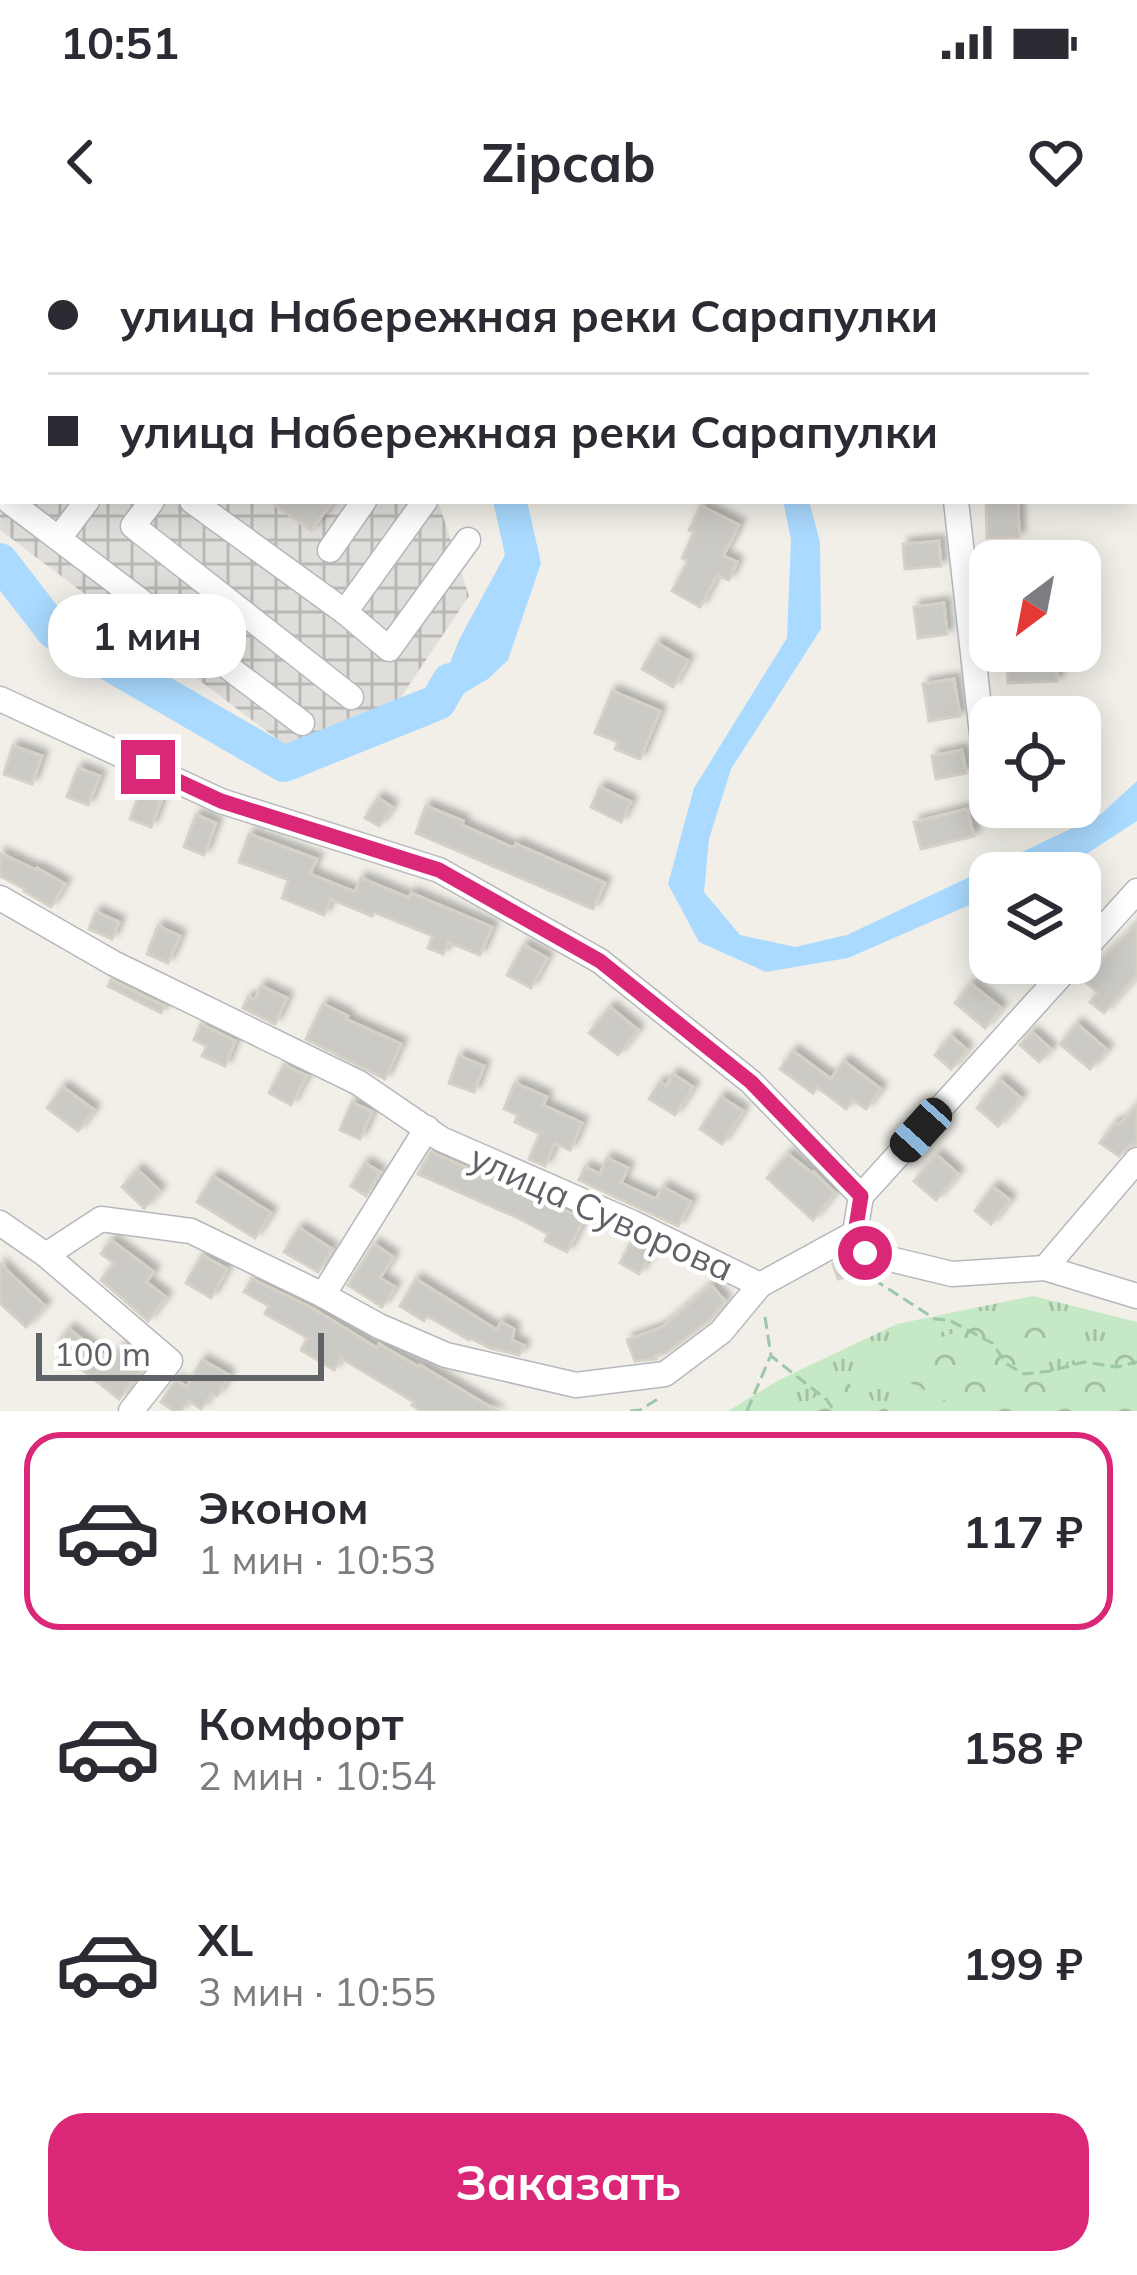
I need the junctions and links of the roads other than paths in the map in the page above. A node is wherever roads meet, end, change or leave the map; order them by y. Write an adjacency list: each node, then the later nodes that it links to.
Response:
1 (13, 504): 8 (street)
2 (85, 504): 8 (street)
3 (150, 504): 13 (street)
4 (196, 504): 11 (street)
5 (362, 504): 10 (street)
6 (423, 504): 11 (street)
7 (956, 504): 12 (street)
8 (59, 538): 15 (street)
9 (468, 540): 11 (street)
10 (330, 550)
11 (344, 612)
12 (978, 696)
13 (351, 697)
14 (0, 699): 22 (street)
15 (302, 723)
16 (1137, 891): 18 (street)
17 (0, 898): 20 (street, улица Суворова)
18 (1101, 931)
19 (1053, 984): 22 (street)
20 (427, 1127): 27 (street, улица Суворова); 28 (street)
21 (1137, 1160): 26 (street)
22 (861, 1196): 24 (street)
23 (0, 1222): 25 (street)
24 (860, 1243): 26 (street); 27 (street)
25 (46, 1255): 28 (street, улица Суворова); 30 (street)
26 (1045, 1268): 29 (street)
27 (760, 1285): 28 (street, улица Суворова)
28 (323, 1295)
29 (1137, 1297)
30 (131, 1411)

